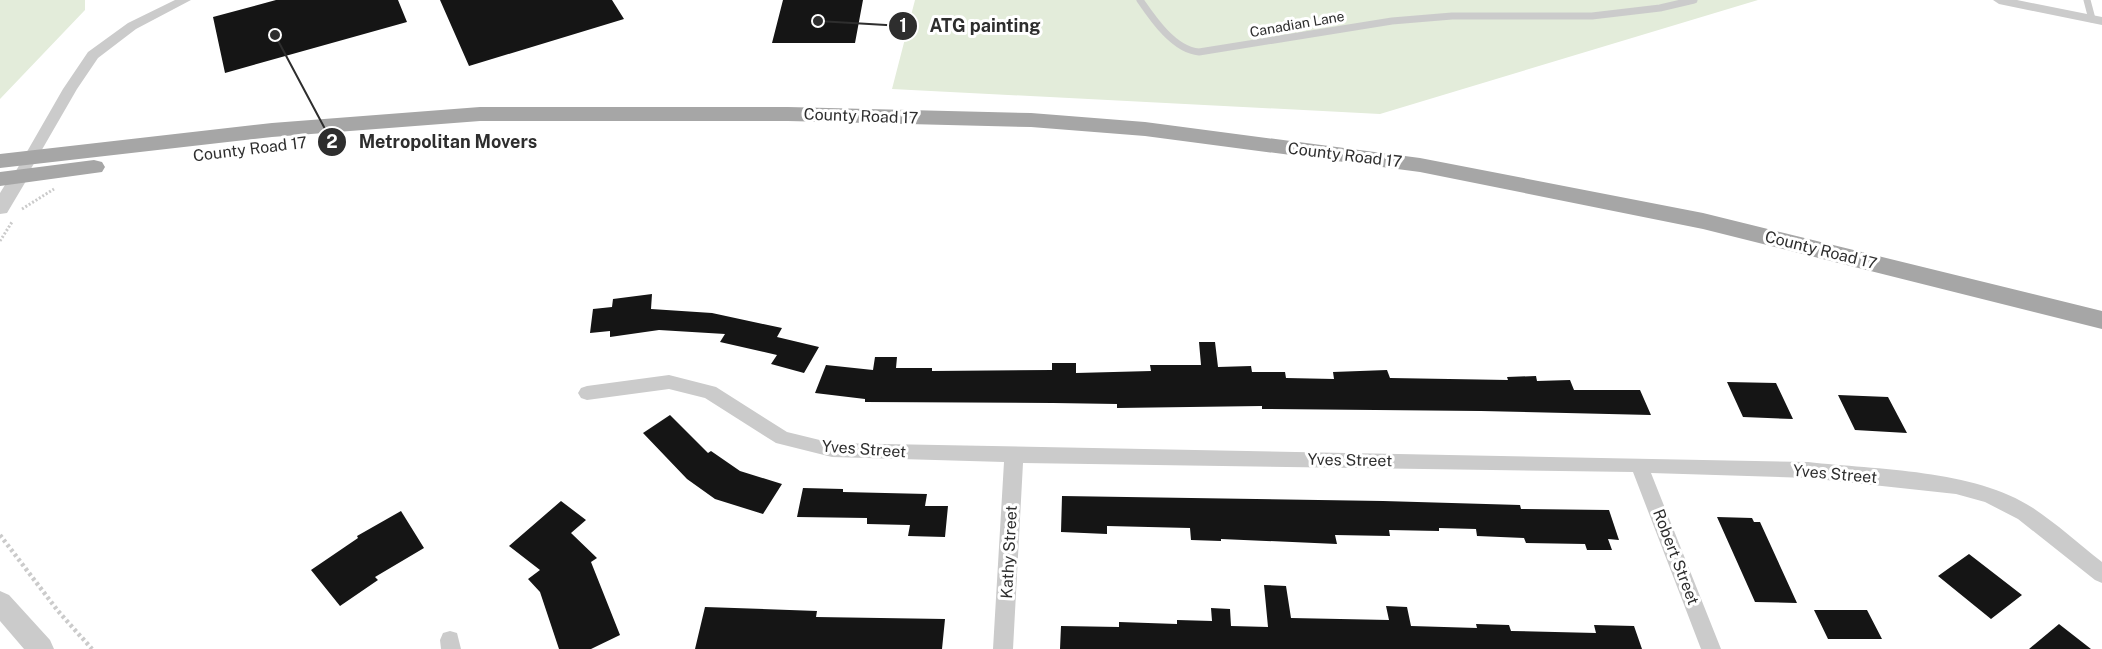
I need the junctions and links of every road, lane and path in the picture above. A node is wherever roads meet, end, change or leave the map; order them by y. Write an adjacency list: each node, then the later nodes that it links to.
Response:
1 (185, 0): 8 (street)
2 (1140, 0): 3 (lane, Canadian Lane)
3 (1694, 0)
4 (1999, 0): 6 (street)
5 (2087, 0): 6 (lane)
6 (2097, 20)
7 (571, 116): 8 (main road, County Road 17); 10 (main road, County Road 17); 15 (main road, County Road 17)
8 (32, 157): 9 (main road, County Road 17); 10 (street)
9 (0, 161)
10 (10, 178): 13 (street)
11 (56, 188): 12 (path)
12 (20, 211)
13 (7, 213): 14 (path)
14 (0, 241)
15 (2102, 320)
16 (587, 393): 17 (street, Yves Street)
17 (1014, 455): 18 (street, Yves Street); 24 (street, Kathy Street)
18 (1639, 465): 20 (street, Yves Street); 25 (street, Robert Street)
19 (0, 535): 23 (path)
20 (2102, 574)
21 (0, 603): 22 (street)
22 (41, 649)
23 (92, 649)
24 (1004, 649)
25 (1712, 649)

